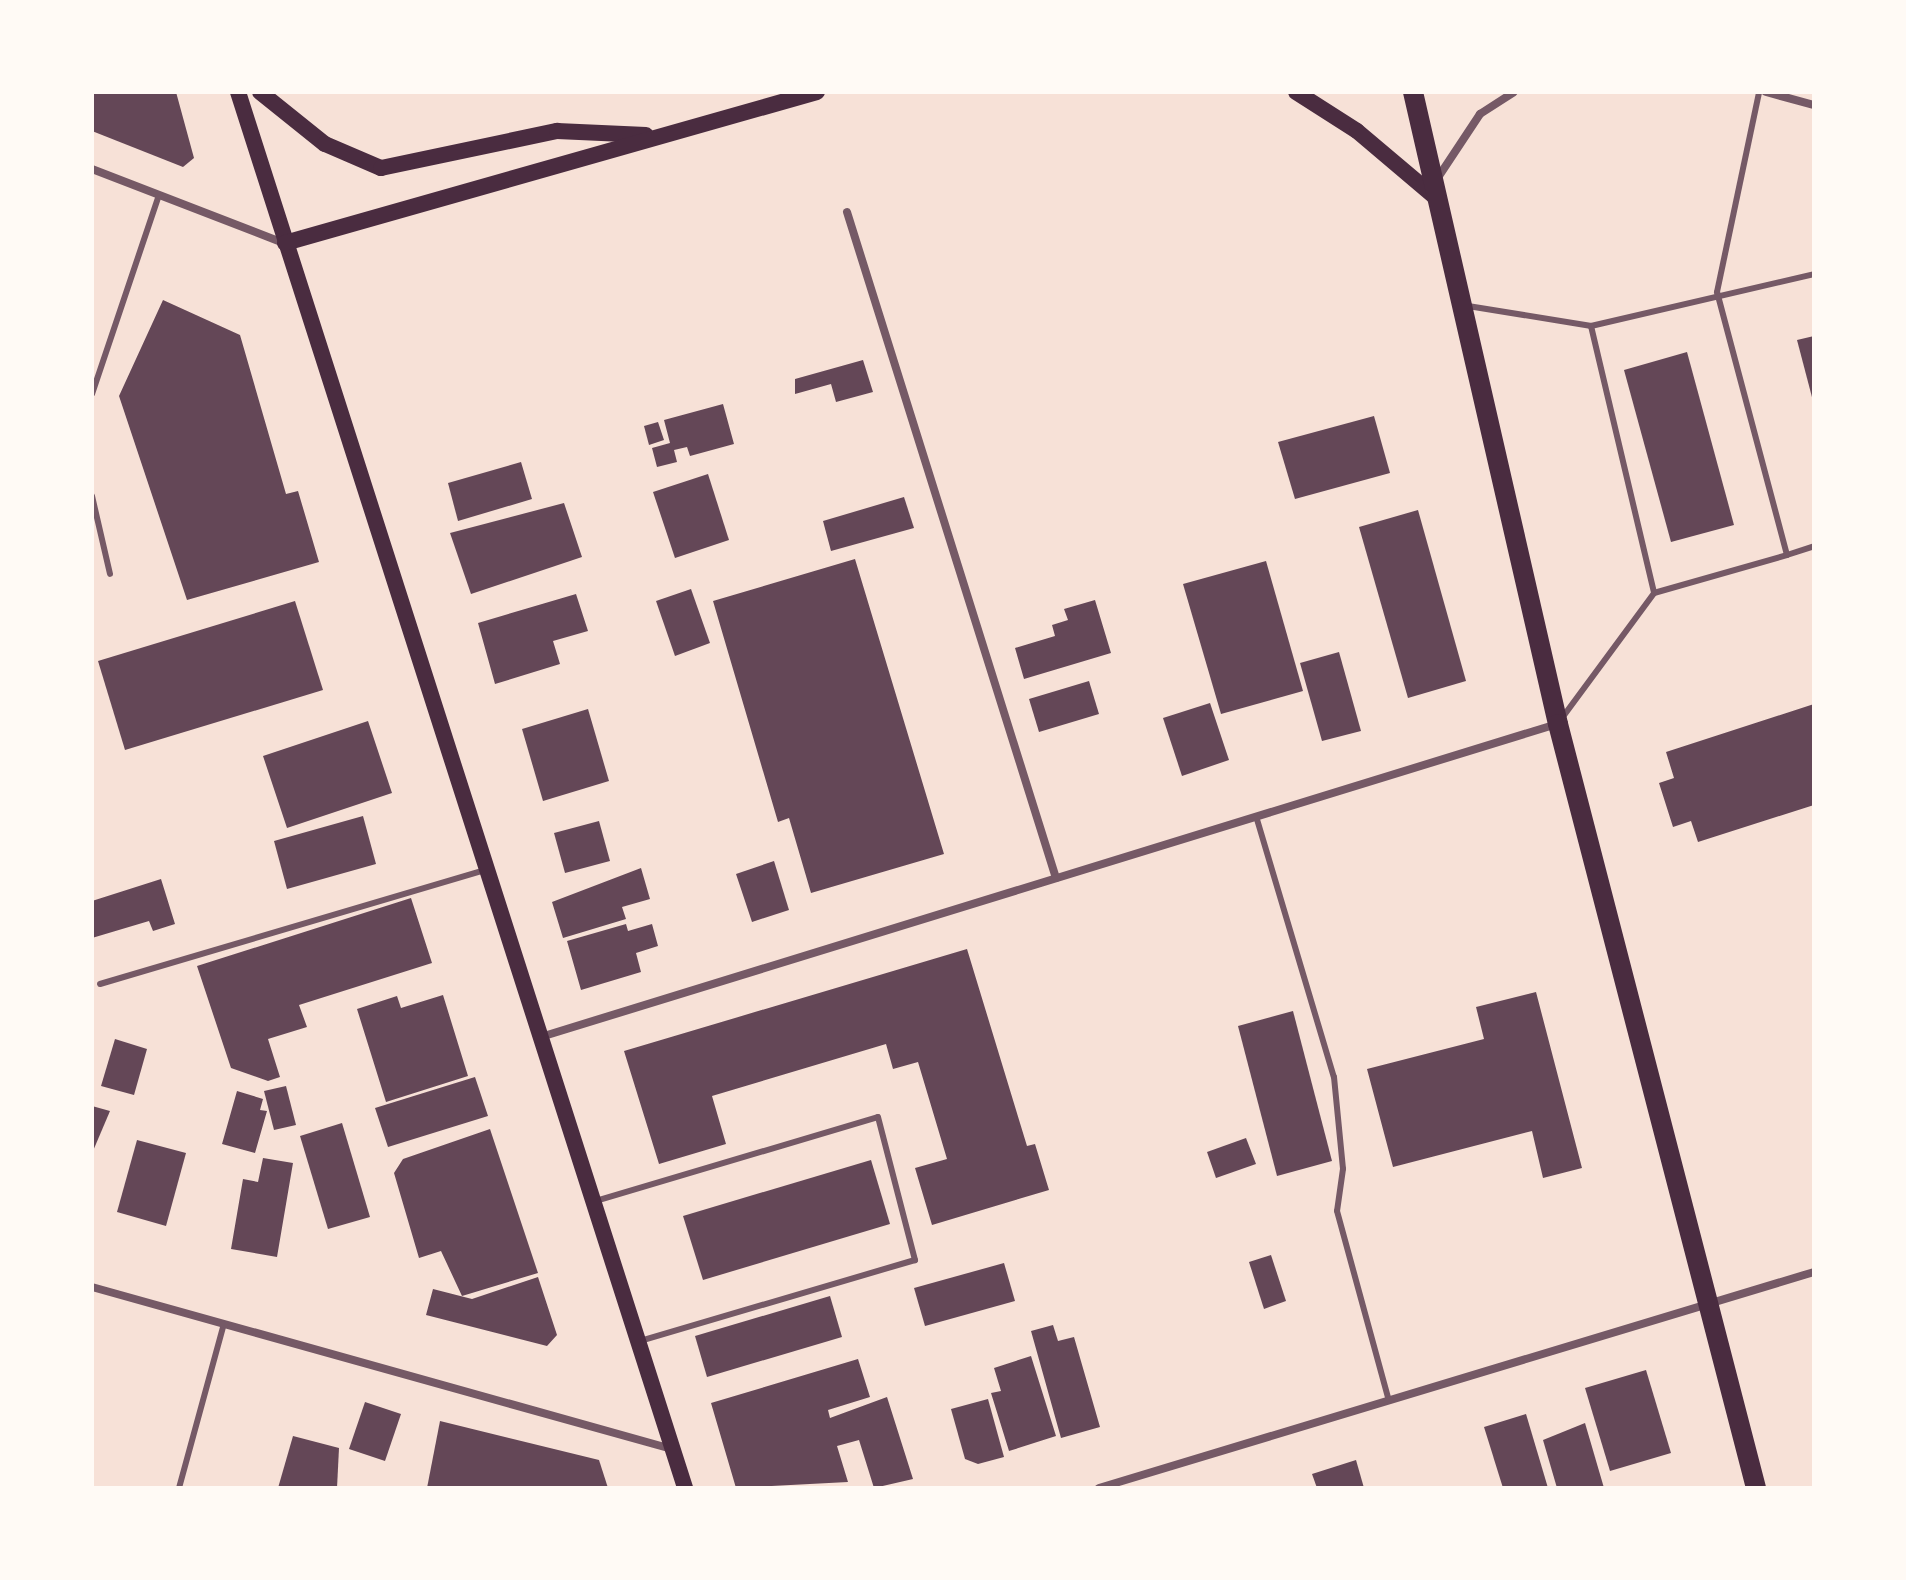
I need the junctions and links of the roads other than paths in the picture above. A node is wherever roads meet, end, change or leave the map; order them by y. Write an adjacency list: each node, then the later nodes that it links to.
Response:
1 (238, 92): 15 (main road)
2 (260, 92): 10 (main road)
3 (817, 92): 10 (main road)
4 (1296, 92): 12 (main road)
5 (1413, 92): 12 (main road)
6 (1514, 92): 12 (street)
7 (1759, 92): 17 (lane)
8 (1766, 92): 9 (street)
9 (1814, 105)
10 (663, 135): 15 (main road)
11 (92, 169): 13 (street)
12 (1434, 192): 18 (main road)
13 (159, 195): 15 (street); 20 (lane)
14 (847, 212): 29 (street)
15 (285, 243): 28 (main road)
16 (1814, 274): 17 (lane)
17 (1717, 292): 19 (lane); 23 (lane)
18 (1460, 304): 19 (lane); 26 (main road)
19 (1591, 326): 25 (lane)
20 (92, 394)
21 (92, 496): 24 (lane)
22 (1814, 546): 23 (lane)
23 (1787, 555): 25 (lane)
24 (110, 574)
25 (1654, 593): 26 (lane)
26 (1558, 724): 27 (street); 35 (main road)
27 (1256, 816): 29 (street); 38 (lane)
28 (489, 869): 30 (lane); 31 (main road)
29 (1056, 878): 31 (street)
30 (100, 984)
31 (544, 1036): 32 (main road)
32 (595, 1202): 37 (main road); 37 (lane)
33 (1814, 1272): 35 (street)
34 (92, 1287): 36 (street)
35 (1709, 1305): 38 (street); 43 (main road)
36 (224, 1324): 39 (street); 40 (lane)
37 (639, 1341): 39 (main road)
38 (1389, 1401): 42 (street)
39 (673, 1449): 41 (main road)
40 (179, 1488)
41 (685, 1488)
42 (1099, 1488)
43 (1756, 1488)

